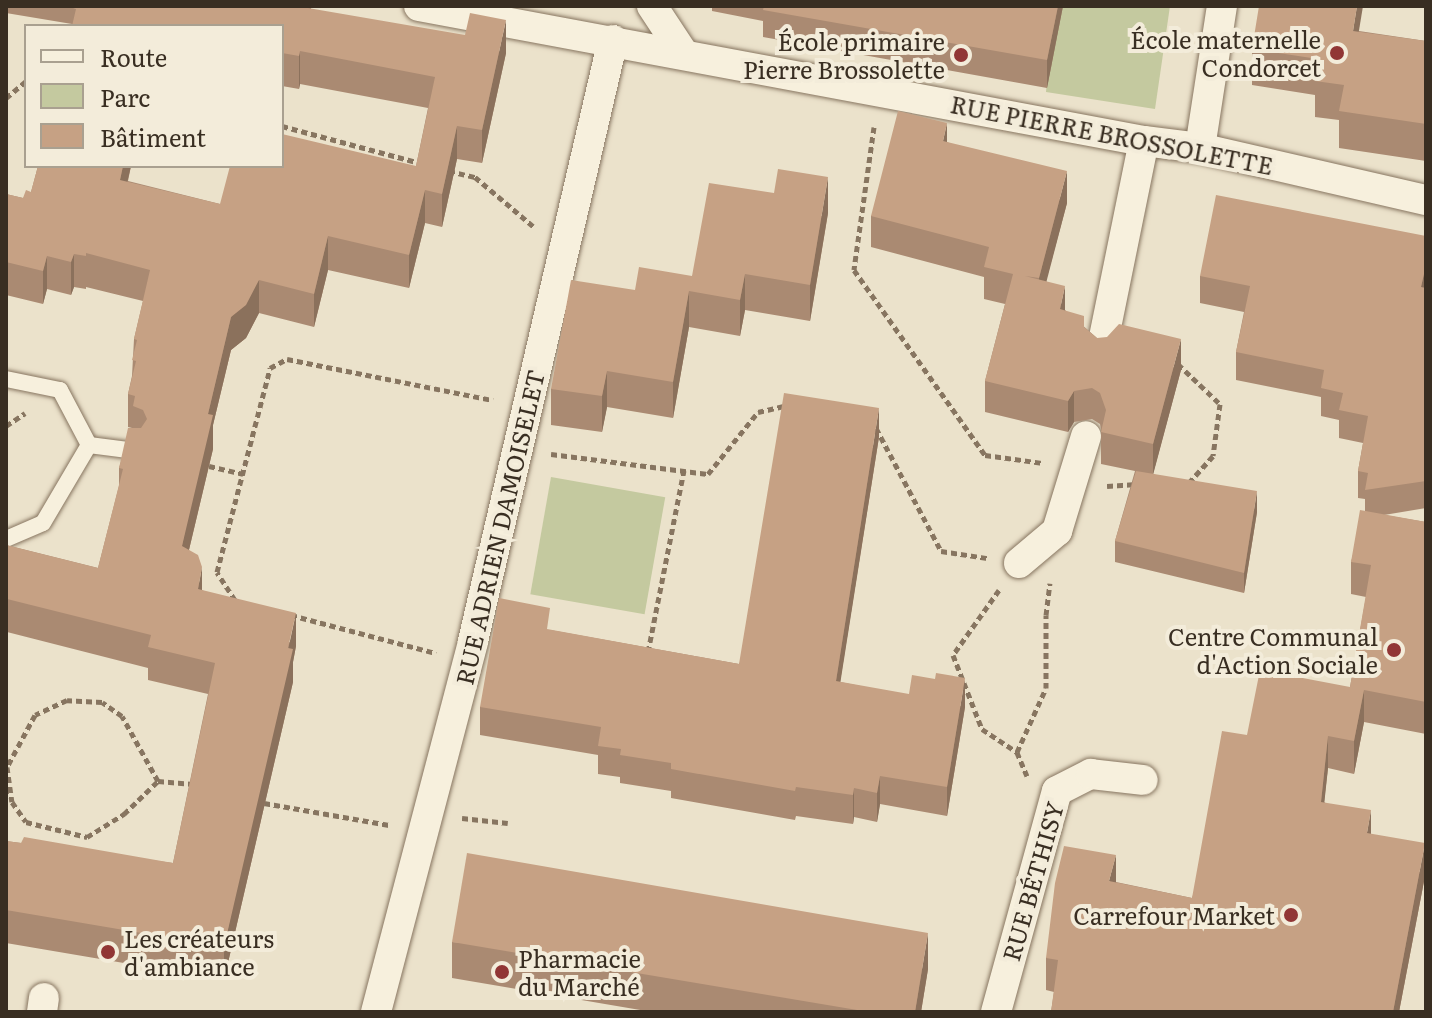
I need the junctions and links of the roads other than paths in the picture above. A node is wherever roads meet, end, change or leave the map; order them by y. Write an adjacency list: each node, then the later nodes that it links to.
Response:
1 (419, 6): 4 (street, RUE PIERRE BROSSOLETTE)
2 (652, 6): 5 (street)
3 (1222, 6): 7 (street)
4 (613, 40): 5 (street, RUE PIERRE BROSSOLETTE); 17 (street, RUE ADRIEN DAMOISELET)
5 (683, 53): 6 (street, RUE PIERRE BROSSOLETTE)
6 (1144, 141): 7 (street, RUE PIERRE BROSSOLETTE); 9 (street)
7 (1200, 148): 8 (street, RUE PIERRE BROSSOLETTE)
8 (1426, 200)
9 (1101, 352)
10 (6, 379): 12 (lane)
11 (1086, 436): 15 (street)
12 (89, 445): 13 (lane); 14 (lane)
13 (136, 451)
14 (6, 539)
15 (1019, 563)
16 (1143, 780): 18 (street, RUE BÉTHISY)
17 (376, 1012)
18 (996, 1012)

